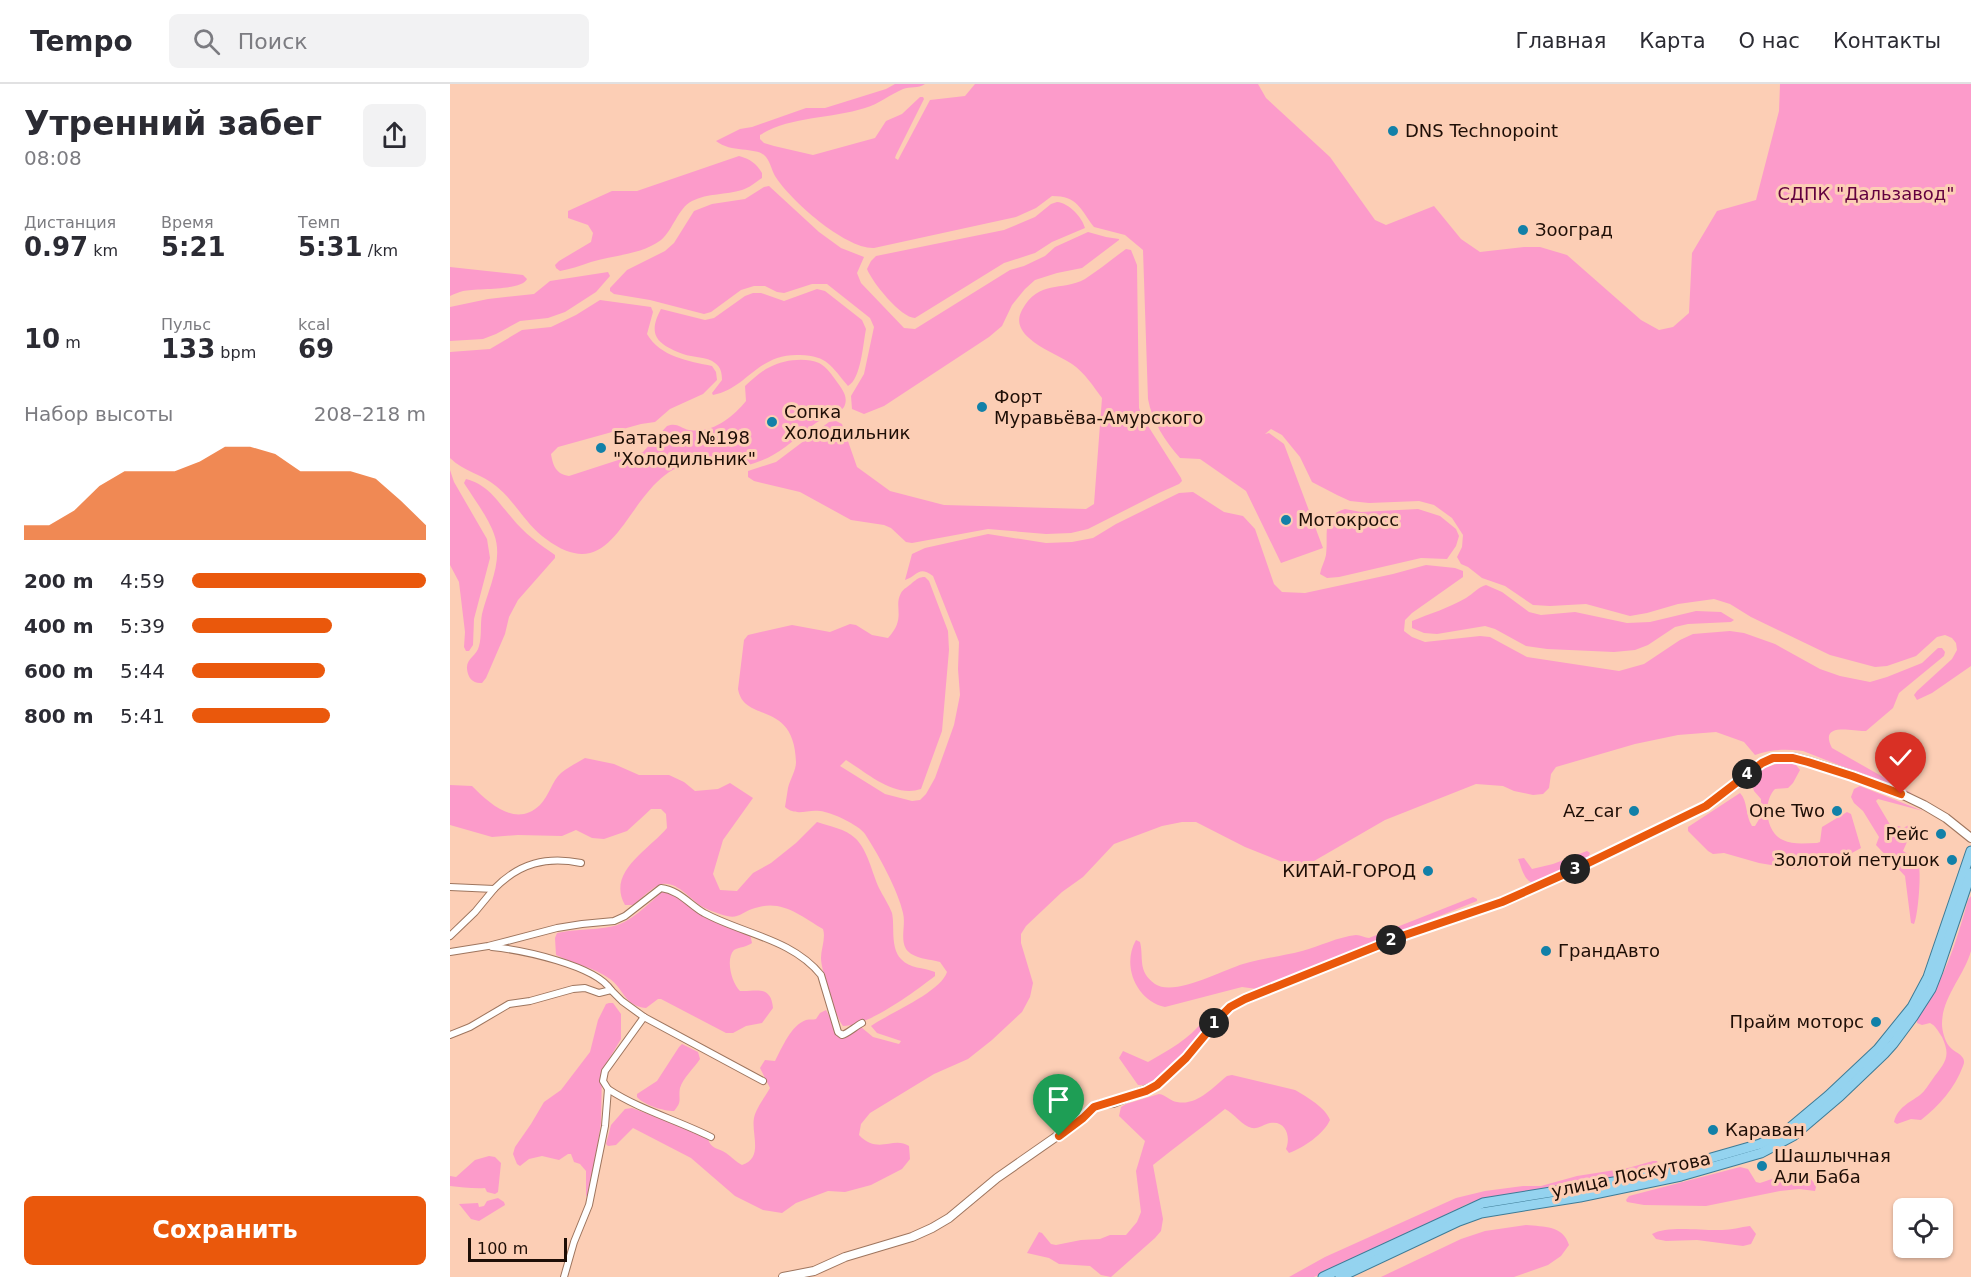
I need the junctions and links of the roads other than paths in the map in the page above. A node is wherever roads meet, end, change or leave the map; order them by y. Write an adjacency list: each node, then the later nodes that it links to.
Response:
1 (1971, 838): 18 (street)
2 (1971, 851): 19 (main road, улица Лоскутова)
3 (581, 863): 6 (street)
4 (1971, 873): 20 (main road, улица Лоскутова)
5 (450, 887): 6 (street)
6 (494, 889): 7 (street)
7 (450, 936)
8 (488, 946): 9 (street); 10 (street); 12 (street)
9 (450, 952)
10 (611, 990): 11 (street); 13 (street)
11 (644, 1017): 14 (street); 15 (street)
12 (862, 1023)
13 (450, 1035)
14 (763, 1081)
15 (608, 1089): 16 (street); 17 (street)
16 (711, 1137)
17 (564, 1277)
18 (783, 1277)
19 (1323, 1277)
20 (1340, 1277)

